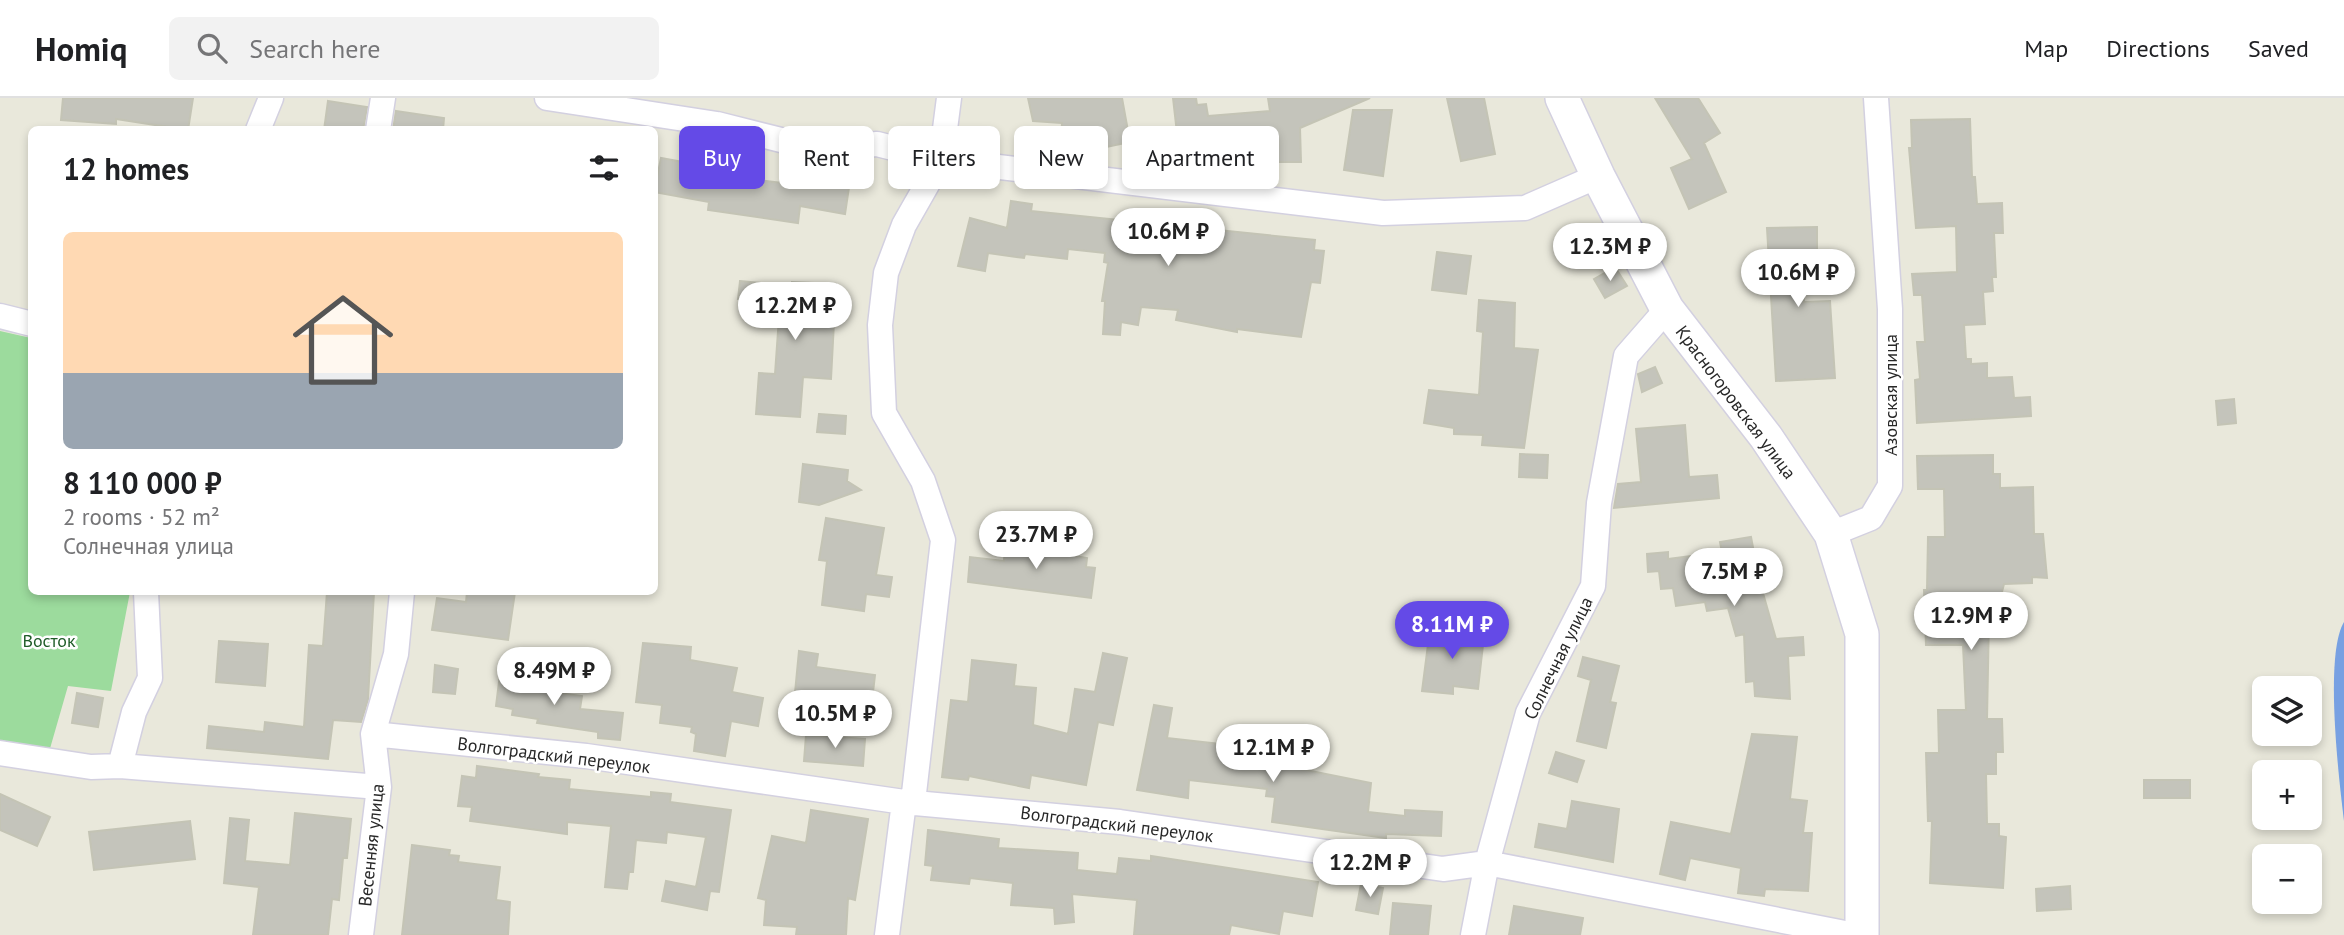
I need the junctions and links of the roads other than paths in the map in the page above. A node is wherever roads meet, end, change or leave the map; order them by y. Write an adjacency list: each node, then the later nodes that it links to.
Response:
1 (271, 98): 7 (street)
2 (383, 98): 8 (street)
3 (547, 98): 10 (street)
4 (949, 98): 9 (street)
5 (1562, 98): 12 (street, Красногоровская улица)
6 (1876, 98): 17 (street, Азовская улица)
7 (260, 126)
8 (379, 126)
9 (945, 126)
10 (888, 147)
11 (1000, 167): 12 (street)
12 (1598, 176): 14 (street, Красногоровская улица)
13 (925, 189): 24 (street)
14 (1667, 309): 17 (street, Красногоровская улица); 25 (street, Солнечная улица)
15 (0, 316): 16 (street)
16 (28, 323)
17 (1831, 534): 30 (street, Красногоровская улица)
18 (146, 595): 22 (street)
19 (402, 595): 20 (street, Весенняя улица)
20 (373, 734): 23 (street, Весенняя улица); 24 (street, Волгоградский переулок)
21 (0, 753): 22 (street)
22 (120, 766): 23 (street)
23 (379, 787): 26 (street, Весенняя улица)
24 (909, 802): 25 (street, Волгоградский переулок); 27 (street)
25 (1487, 863): 28 (street, Солнечная улица); 29 (street, Волгоградский переулок)
26 (361, 935)
27 (887, 935)
28 (1474, 935)
29 (1855, 935)
30 (1862, 935)

